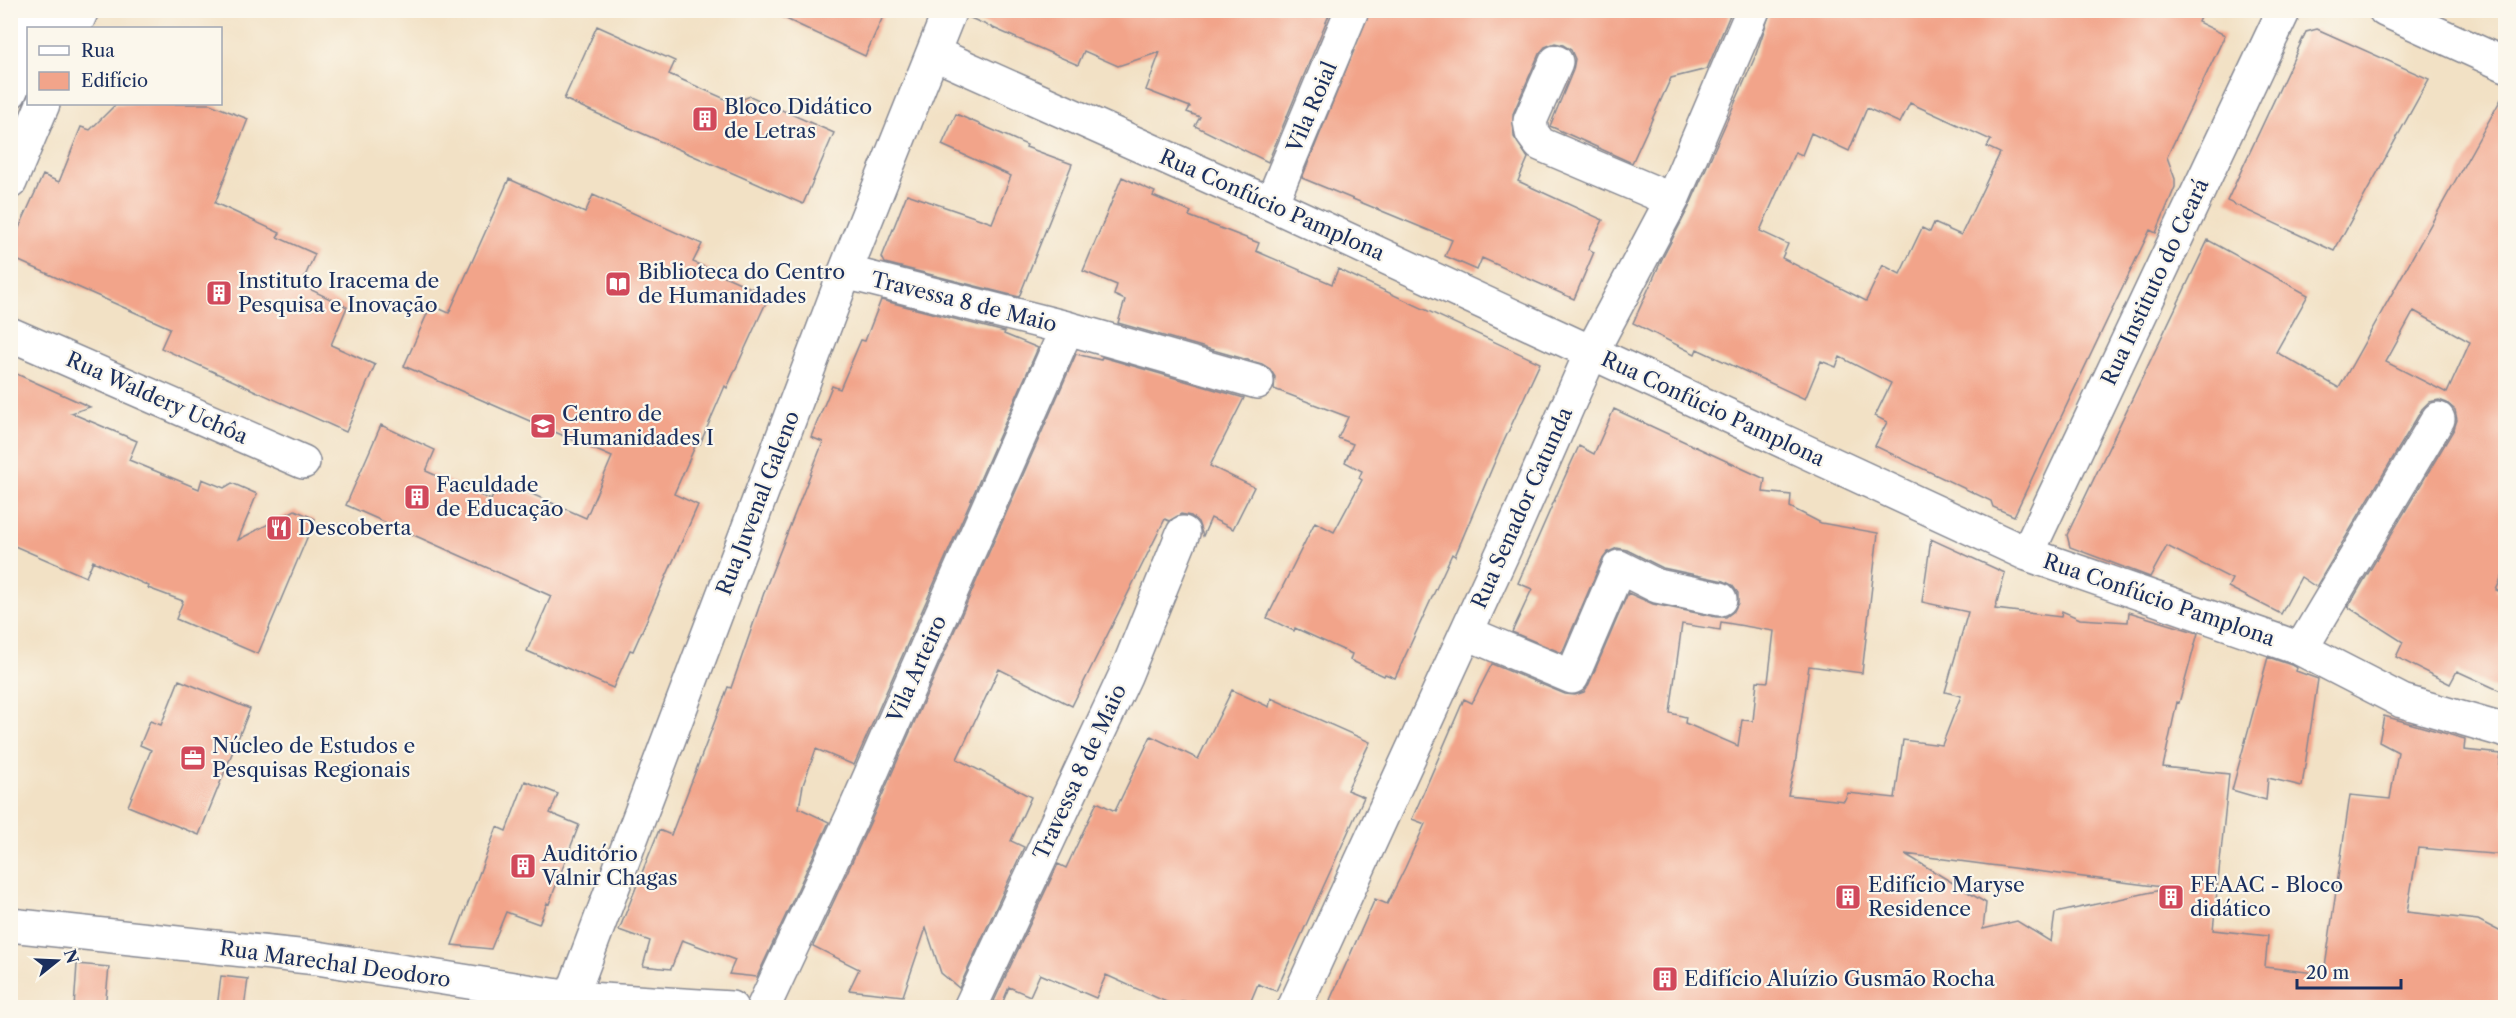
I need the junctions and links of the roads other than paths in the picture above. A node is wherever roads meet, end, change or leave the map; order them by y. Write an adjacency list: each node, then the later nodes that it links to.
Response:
1 (46, 10): 10 (street)
2 (81, 10): 11 (street)
3 (950, 10): 13 (street, Rua Juvenal Galeno)
4 (1352, 10): 20 (street, Vila Roial)
5 (1753, 10): 19 (street, Rua Senador Catunda)
6 (2284, 10): 29 (street, Rua Instituto do Ceará)
7 (2385, 10): 15 (street)
8 (10, 21): 9 (street)
9 (27, 27)
10 (39, 27)
11 (74, 27)
12 (27, 53): 16 (street)
13 (933, 53): 20 (street, Rua Confúcio Pamplona); 21 (street, Rua Juvenal Galeno)
14 (1556, 62): 19 (street)
15 (2505, 65)
16 (10, 92)
17 (43, 105): 18 (street)
18 (10, 182)
19 (1672, 200): 24 (street, Rua Senador Catunda)
20 (1272, 204): 24 (street, Rua Confúcio Pamplona)
21 (845, 272): 22 (street, Travessa 8 de Maio); 35 (street, Rua Juvenal Galeno)
22 (1067, 328): 25 (street, Travessa 8 de Maio); 37 (street, Vila Arteiro)
23 (10, 334): 27 (street, Rua Waldery Uchôa)
24 (1591, 352): 29 (street, Rua Confúcio Pamplona); 31 (street, Rua Senador Catunda)
25 (1257, 382)
26 (2438, 419): 32 (street)
27 (303, 462)
28 (1183, 533): 38 (street, Travessa 8 de Maio)
29 (2026, 554): 32 (street, Rua Confúcio Pamplona)
30 (1720, 599): 31 (street)
31 (1467, 633): 39 (street, Rua Senador Catunda)
32 (2301, 649): 33 (street, Rua Confúcio Pamplona)
33 (2505, 731)
34 (10, 925): 35 (street, Rua Marechal Deodoro)
35 (570, 1003): 36 (street, Rua Marechal Deodoro)
36 (731, 1008)
37 (763, 1008)
38 (970, 1008)
39 (1294, 1008)

